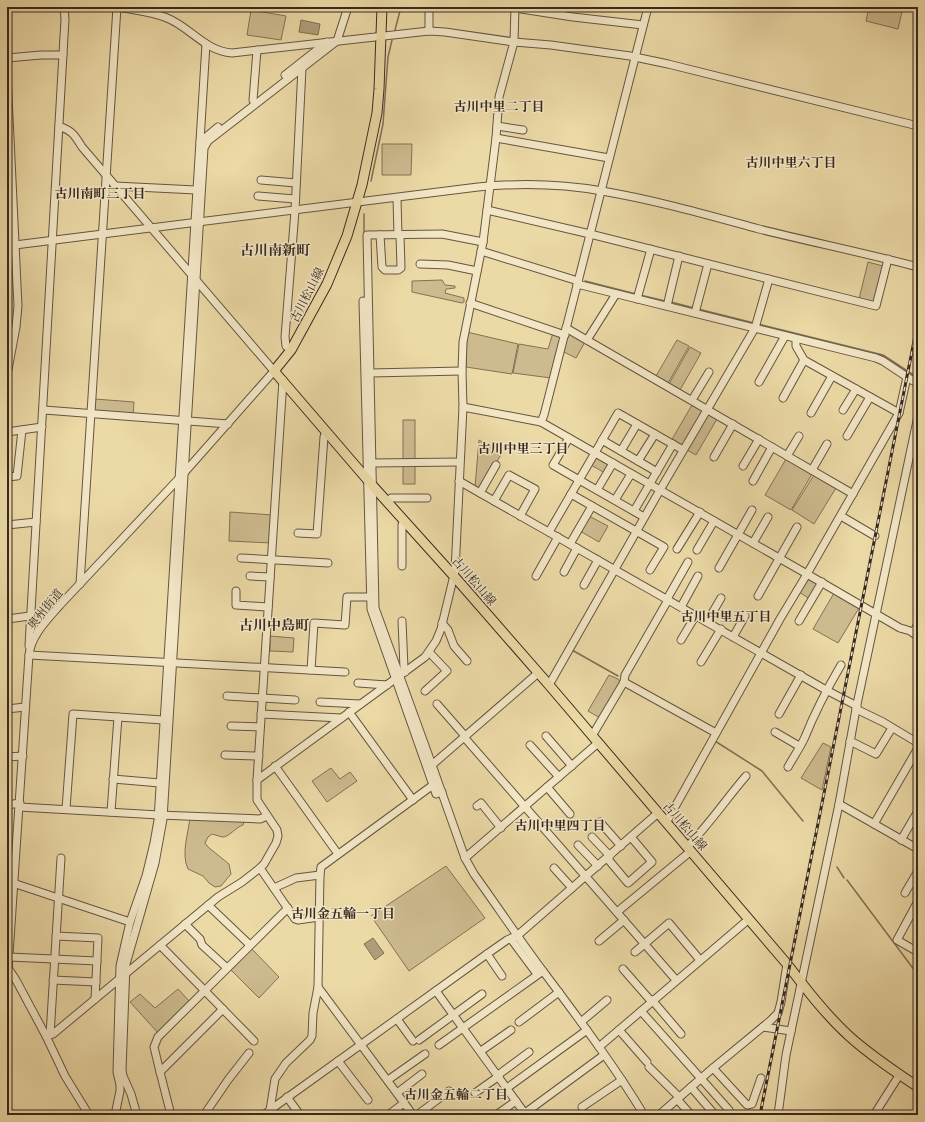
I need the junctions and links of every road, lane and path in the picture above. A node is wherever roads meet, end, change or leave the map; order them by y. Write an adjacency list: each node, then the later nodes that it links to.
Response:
1 (64, 7): 16 (street)
2 (118, 7): 14 (street); 31 (street)
3 (348, 7): 11 (street)
4 (382, 7): 10 (main road, 古川松山線)
5 (429, 7): 9 (street)
6 (648, 7): 8 (street)
7 (515, 8): 8 (street); 13 (street)
8 (643, 25): 17 (street)
9 (429, 31): 10 (street); 13 (street)
10 (381, 37): 11 (street); 41 (main road, 古川松山線)
11 (337, 41): 12 (street); 19 (street)
12 (327, 42): 15 (street); 21 (street)
13 (514, 42): 17 (street); 23 (street)
14 (206, 44): 15 (street); 27 (street)
15 (257, 50): 21 (street)
16 (63, 55): 18 (street); 22 (street)
17 (635, 57): 24 (street); 29 (street)
18 (7, 58)
19 (302, 68): 21 (street); 33 (street)
20 (7, 75): 28 (street)
21 (254, 102): 27 (street); 30 (street)
22 (59, 126): 31 (street); 50 (street)
23 (496, 126): 25 (street); 26 (street)
24 (918, 126)
25 (523, 130)
26 (496, 138): 29 (street); 35 (street)
27 (200, 142): 30 (street)
28 (9, 152): 52 (street)
29 (609, 158): 37 (street)
30 (201, 164): 36 (street); 44 (street)
31 (106, 175): 34 (street); 46 (street)
32 (261, 180): 33 (street)
33 (296, 183): 39 (street)
34 (115, 186): 36 (street); 45 (street)
35 (490, 186): 37 (street); 40 (street); 42 (street)
36 (196, 190): 44 (street)
37 (601, 190): 47 (street); 57 (street)
38 (258, 196): 39 (street)
39 (295, 198): 43 (street)
40 (397, 198): 41 (street); 49 (street)
41 (356, 203): 43 (street); 78 (main road, 古川松山線)
42 (487, 210): 47 (street); 51 (street)
43 (295, 211): 44 (street); 78 (street)
44 (197, 223): 45 (street); 62 (street); 64 (street)
45 (152, 228): 46 (street); 62 (street)
46 (103, 234): 50 (street); 100 (street)
47 (590, 234): 54 (street); 65 (street)
48 (380, 235): 49 (street); 49 (street); 80 (street)
49 (399, 235): 51 (street)
50 (53, 240): 52 (street); 98 (street)
51 (483, 242): 55 (street)
52 (16, 245): 53 (street); 75 (street)
53 (7, 246)
54 (651, 249): 56 (street); 67 (street)
55 (481, 251): 61 (street); 65 (street)
56 (679, 256): 59 (street); 70 (street)
57 (888, 259): 60 (street); 63 (street)
58 (420, 264): 61 (street)
59 (708, 264): 63 (street); 71 (street)
60 (918, 266)
61 (477, 271): 69 (street)
62 (191, 274): 64 (street); 104 (street)
63 (768, 279): 72 (street)
64 (196, 281): 81 (street); 104 (street)
65 (577, 282): 66 (street); 73 (street)
66 (616, 294): 67 (street); 77 (street)
67 (638, 296): 70 (street)
68 (363, 300): 80 (street)
69 (470, 303): 73 (street); 82 (street)
70 (668, 303): 71 (street)
71 (696, 310): 72 (street)
72 (756, 326): 74 (street); 97 (street)
73 (565, 331): 77 (street); 105 (street)
74 (785, 336): 76 (street); 89 (street)
75 (11, 338): 85 (street)
76 (796, 339): 79 (street); 87 (street)
77 (587, 340): 95 (street)
78 (291, 350): 81 (main road, 古川松山線)
79 (804, 360): 86 (street); 94 (street)
80 (367, 362): 84 (street); 92 (street)
81 (274, 371): 88 (main road, 古川松山線); 106 (street, 奥州街道)
82 (462, 371): 84 (street); 96 (street)
83 (709, 372): 95 (street)
84 (370, 373): 92 (street)
85 (7, 375)
86 (832, 376): 91 (street); 101 (street)
87 (907, 377): 90 (street); 102 (street)
88 (283, 380): 112 (main road, 古川松山線); 181 (street)
89 (759, 382)
90 (918, 384)
91 (856, 389): 93 (street); 99 (street)
92 (368, 394): 124 (street)
93 (870, 397): 102 (street); 116 (street)
94 (783, 398)
95 (692, 400): 97 (street)
96 (463, 406): 105 (street); 130 (street)
97 (707, 409): 108 (street); 123 (street)
98 (44, 410): 100 (street); 110 (street)
99 (843, 410)
100 (91, 413): 104 (street); 197 (street)
101 (811, 413)
102 (899, 413): 150 (street)
103 (918, 416): 109 (street)
104 (185, 420): 106 (street); 137 (street); 140 (street)
105 (541, 422): 117 (street)
106 (228, 424): 137 (street, 奥州街道)
107 (637, 424): 114 (street); 119 (street); 125 (street)
108 (733, 424): 118 (street); 128 (street)
109 (917, 424): 207 (street)
110 (42, 427): 111 (street); 165 (street)
111 (22, 430): 113 (street); 139 (street)
112 (326, 431): 143 (main road, 古川松山線); 169 (street)
113 (7, 432)
114 (654, 434): 120 (street); 129 (street)
115 (799, 436): 127 (street)
116 (847, 436)
117 (569, 438): 126 (street); 141 (street)
118 (759, 439): 122 (street); 134 (street)
119 (602, 440): 125 (street); 126 (street)
120 (673, 444): 123 (street); 136 (street)
121 (827, 444): 135 (street)
122 (772, 447): 127 (street); 144 (street)
123 (683, 450): 147 (street)
124 (369, 451): 131 (street); 143 (street)
125 (620, 451): 129 (street)
126 (595, 452): 132 (street); 141 (street)
127 (787, 456): 135 (street)
128 (714, 457)
129 (638, 461): 136 (street)
130 (460, 462): 131 (street); 142 (street)
131 (372, 463): 143 (street)
132 (613, 463): 138 (street); 146 (street)
133 (496, 464): 148 (street)
134 (743, 466)
135 (812, 470): 150 (street)
136 (657, 472): 145 (street)
137 (184, 473): 140 (street, 奥州街道); 175 (street)
138 (631, 474): 145 (street); 152 (street)
139 (7, 477)
140 (178, 480): 175 (street); 197 (street, 奥州街道)
141 (579, 480): 146 (street); 149 (street)
142 (459, 481): 148 (street); 191 (street)
143 (370, 482): 153 (main road, 古川松山線); 201 (street)
144 (753, 482)
145 (650, 484): 147 (street); 157 (street)
146 (597, 490): 152 (street)
147 (660, 490): 158 (street); 161 (street)
148 (480, 493): 154 (street)
149 (571, 494): 155 (street); 170 (street)
150 (853, 494): 160 (street)
151 (427, 498): 153 (street)
152 (616, 500): 157 (street)
153 (387, 501): 163 (main road, 古川松山線)
154 (494, 501): 159 (street); 159 (street)
155 (592, 506): 168 (street); 176 (street)
156 (752, 510): 171 (street)
157 (634, 511): 161 (street)
158 (700, 512): 164 (street); 177 (street)
159 (520, 516): 170 (street)
160 (841, 516): 172 (street); 190 (street)
161 (644, 517): 168 (street)
162 (768, 517): 174 (street)
163 (404, 520): 185 (street); 191 (main road, 古川松山線)
164 (714, 521): 171 (street); 178 (street)
165 (36, 522): 166 (street); 208 (street)
166 (7, 525)
167 (797, 527): 180 (street)
168 (636, 531): 187 (street); 188 (street)
169 (298, 532)
170 (549, 532): 173 (street)
171 (738, 534): 174 (street); 186 (street)
172 (875, 536)
173 (558, 537): 176 (street); 193 (street)
174 (753, 543): 180 (street)
175 (177, 545): 226 (street)
176 (574, 546): 182 (street); 189 (street)
177 (678, 549)
178 (697, 550)
179 (241, 558): 181 (street)
180 (780, 558): 190 (street); 200 (street)
181 (271, 560): 184 (street); 195 (street)
182 (598, 560): 187 (street); 198 (street)
183 (688, 562): 203 (street)
184 (328, 563)
185 (402, 566)
186 (719, 568)
187 (615, 570): 203 (street); 238 (street)
188 (650, 570)
189 (564, 572)
190 (807, 574): 196 (street); 224 (street)
191 (453, 575): 214 (street); 232 (main road, 古川松山線)
192 (250, 576): 195 (street)
193 (536, 576)
194 (698, 576): 205 (street)
195 (270, 577): 204 (street)
196 (822, 582): 207 (street); 212 (street)
197 (80, 584): 217 (street, 奥州街道)
198 (584, 585)
199 (236, 591): 204 (street)
200 (758, 596)
201 (372, 597): 230 (street); 234 (street)
202 (721, 598): 213 (street)
203 (668, 599): 205 (street); 235 (street)
204 (268, 607): 229 (street)
205 (681, 607): 206 (street)
206 (696, 615): 213 (street); 221 (street)
207 (877, 615): 219 (street); 248 (street)
208 (30, 616): 210 (street); 215 (street)
209 (745, 616): 220 (street)
210 (7, 619)
211 (402, 621): 234 (street)
212 (800, 621)
213 (707, 622): 218 (street)
214 (442, 623): 222 (street); 225 (street)
215 (30, 624): 217 (street); 223 (street)
216 (918, 624): 219 (street)
217 (41, 627): 223 (street, 奥州街道)
218 (720, 629): 220 (street); 227 (street)
219 (916, 635)
220 (733, 637): 224 (street)
221 (681, 640)
222 (429, 652): 234 (street); 240 (street)
223 (29, 653): 226 (street); 247 (street, 奥州街道)
224 (762, 653): 233 (street); 260 (street)
225 (467, 661)
226 (170, 662): 229 (street); 255 (street); 297 (street)
227 (701, 662)
228 (841, 665): 239 (street)
229 (264, 668): 230 (street); 242 (street)
230 (311, 670): 231 (street)
231 (345, 672)
232 (538, 673): 238 (main road, 古川松山線); 263 (street)
233 (801, 675): 239 (street); 252 (street)
234 (399, 676): 237 (street); 274 (street); 283 (street)
235 (624, 682): 260 (street); 262 (street)
236 (358, 683): 237 (street)
237 (388, 685): 245 (street)
238 (548, 685): 262 (main road, 古川松山線)
239 (826, 690): 248 (street); 268 (street)
240 (425, 691)
241 (227, 696): 242 (street)
242 (262, 698): 243 (street); 251 (street)
243 (294, 700)
244 (320, 702): 245 (street)
245 (360, 704): 250 (street)
246 (437, 704): 263 (street)
247 (25, 707): 249 (street); 271 (street, 奥州街道)
248 (856, 707): 258 (street); 264 (street)
249 (7, 709)
250 (349, 712): 254 (street); 286 (street)
251 (261, 714): 254 (street); 257 (street)
252 (779, 714)
253 (118, 717): 255 (street); 280 (street); 292 (street)
254 (341, 718): 275 (street)
255 (164, 720): 282 (street)
256 (232, 726): 257 (street)
257 (260, 727): 272 (street)
258 (892, 728): 264 (street); 265 (street)
259 (774, 732): 268 (street)
260 (716, 734): 300 (street)
261 (546, 736): 276 (street)
262 (592, 736): 266 (main road, 古川松山線)
263 (464, 737): 274 (street); 291 (street)
264 (850, 741): 288 (street)
265 (918, 743)
266 (598, 744): 276 (street); 295 (main road, 古川松山線)
267 (530, 745): 279 (street)
268 (799, 746): 277 (street)
269 (918, 748): 301 (street)
270 (225, 755): 272 (street)
271 (23, 756): 273 (street); 289 (street, 奥州街道)
272 (259, 756): 281 (street)
273 (7, 757)
274 (432, 765): 285 (street)
275 (275, 766): 281 (street); 310 (street)
276 (572, 766): 279 (street)
277 (788, 767)
278 (746, 776): 308 (street)
279 (559, 777): 284 (street)
280 (113, 779): 282 (street); 294 (street)
281 (257, 780): 298 (street)
282 (160, 783): 297 (street)
283 (433, 785): 285 (street); 286 (street)
284 (547, 787): 291 (street); 296 (street)
285 (440, 793): 313 (street)
286 (413, 800): 310 (street)
287 (7, 804): 289 (street)
288 (839, 804): 301 (street); 358 (street)
289 (20, 805): 292 (street); 320 (street, 奥州街道)
290 (477, 806): 302 (street)
291 (525, 806): 302 (street); 319 (street)
292 (66, 809): 294 (street)
293 (918, 811): 305 (street)
294 (111, 812): 297 (street)
295 (658, 813): 300 (main road, 古川松山線); 304 (street)
296 (570, 814)
297 (160, 815): 298 (street); 333 (street); 353 (street)
298 (267, 816): 315 (street)
299 (600, 822): 307 (street)
300 (666, 822): 308 (main road, 古川松山線)
301 (874, 824): 305 (street)
302 (501, 828): 313 (street)
303 (592, 837): 311 (street)
304 (631, 837): 307 (street); 311 (street)
305 (901, 840): 309 (street)
306 (578, 845): 314 (street)
307 (621, 846): 311 (street)
308 (689, 849): 329 (street); 331 (main road, 古川松山線)
309 (918, 849)
310 (338, 854): 318 (street)
311 (608, 857): 314 (street)
312 (61, 858): 325 (street)
313 (466, 858): 336 (street)
314 (598, 866): 319 (street)
315 (260, 868): 321 (street); 327 (street)
316 (554, 868): 322 (street)
317 (918, 872): 324 (street)
318 (320, 875): 321 (street); 330 (street)
319 (586, 876): 322 (street); 329 (street)
320 (13, 884): 323 (street, 奥州街道); 325 (street)
321 (274, 888): 328 (street)
322 (572, 888): 336 (street)
323 (10, 892): 344 (street, 奥州街道)
324 (905, 893)
325 (58, 898): 333 (street); 335 (street)
326 (917, 903): 342 (street)
327 (208, 905): 334 (street); 340 (street)
328 (288, 908): 330 (street); 340 (street)
329 (617, 912): 332 (street)
330 (319, 917): 360 (street)
331 (749, 919): 346 (street); 348 (main road, 古川松山線)
332 (624, 920): 337 (street); 339 (street)
333 (130, 922): 353 (street)
334 (185, 924): 338 (street); 350 (street)
335 (56, 936): 345 (street); 347 (street)
336 (515, 937): 343 (street); 352 (street)
337 (599, 942)
338 (160, 944): 353 (street); 361 (street)
339 (645, 944): 341 (street); 346 (street); 356 (street)
340 (250, 945): 350 (street)
341 (635, 952)
342 (918, 952)
343 (487, 954): 354 (street); 362 (street)
344 (8, 958): 345 (street); 349 (street, 奥州街道)
345 (55, 959): 347 (street); 355 (street)
346 (700, 960): 356 (street)
347 (97, 961): 357 (street)
348 (787, 964): 358 (main road, 古川松山線); 374 (street)
349 (8, 968): 359 (street, 奥州街道); 381 (street)
350 (227, 968): 361 (street)
351 (623, 969): 367 (street)
352 (540, 972): 363 (street); 375 (street)
353 (123, 975): 365 (street); 417 (street); 418 (street)
354 (502, 976)
355 (53, 980): 357 (street); 381 (street)
356 (676, 980): 367 (street)
357 (96, 982): 365 (street)
358 (802, 983): 379 (street); 395 (main road, 古川松山線)
359 (7, 985)
360 (318, 987): 383 (street); 414 (street)
361 (205, 990): 368 (street); 393 (street)
362 (436, 991): 370 (street); 371 (street)
363 (558, 993): 372 (street); 373 (street)
364 (482, 994): 370 (street)
365 (95, 998): 381 (street)
366 (606, 1000): 373 (street)
367 (652, 1001): 369 (street); 380 (street)
368 (223, 1009): 382 (street); 393 (street)
369 (641, 1011): 377 (street); 397 (street)
370 (453, 1015): 371 (street); 375 (street)
371 (397, 1019): 383 (street)
372 (520, 1022)
373 (581, 1022): 378 (street)
374 (763, 1027): 379 (street); 392 (street)
375 (463, 1028): 384 (street); 386 (street)
376 (511, 1030): 386 (street)
377 (619, 1030): 385 (street); 408 (street)
378 (585, 1031): 385 (street); 403 (street)
379 (791, 1031): 430 (street)
380 (681, 1034)
381 (48, 1036): 416 (street)
382 (254, 1041)
383 (361, 1045): 391 (street); 399 (street)
384 (439, 1045)
385 (599, 1047): 390 (street)
386 (481, 1052): 396 (street)
387 (529, 1052): 396 (street)
388 (249, 1053): 420 (street)
389 (424, 1054): 399 (street)
390 (603, 1056): 400 (street); 415 (street)
391 (338, 1061): 407 (street); 409 (street)
392 (712, 1068): 397 (street); 398 (street)
393 (160, 1072): 419 (street)
394 (422, 1074): 405 (street)
395 (900, 1074): 402 (main road, 古川松山線); 431 (street)
396 (498, 1076): 403 (street); 406 (street)
397 (701, 1078): 401 (street); 413 (street)
398 (760, 1078)
399 (388, 1080): 405 (street)
400 (621, 1081): 412 (street); 426 (street)
401 (691, 1087): 408 (street); 429 (street)
402 (918, 1087)
403 (507, 1088): 410 (street)
404 (449, 1091): 424 (street)
405 (397, 1093): 411 (street)
406 (475, 1093)
407 (288, 1098): 414 (street); 421 (street)
408 (678, 1098): 427 (street); 428 (street)
409 (368, 1100)
410 (516, 1101): 415 (street); 425 (street)
411 (404, 1103): 422 (street); 423 (street)
412 (582, 1107)
413 (729, 1110)
414 (266, 1114)
415 (526, 1114)
416 (89, 1115)
417 (115, 1115)
418 (137, 1115)
419 (171, 1115)
420 (204, 1115)
421 (300, 1115)
422 (388, 1115)
423 (413, 1115)
424 (417, 1115)
425 (496, 1115)
426 (644, 1115)
427 (659, 1115)
428 (690, 1115)
429 (715, 1115)
430 (778, 1115)
431 (874, 1115)

